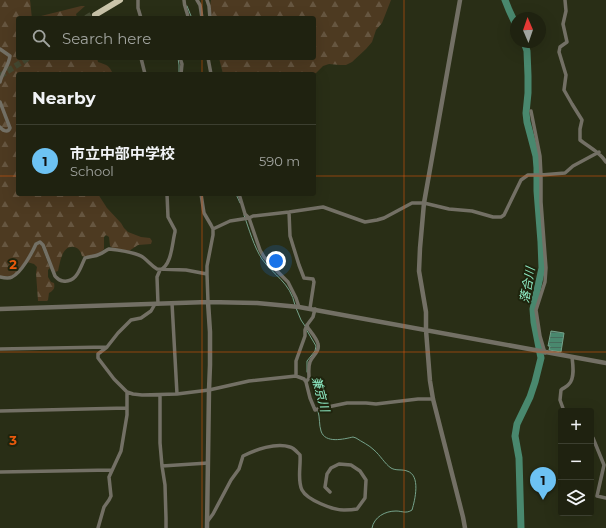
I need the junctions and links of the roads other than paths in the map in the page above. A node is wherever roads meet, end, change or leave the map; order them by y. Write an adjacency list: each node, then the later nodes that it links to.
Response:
1 (116, 0): 2 (highway)
2 (120, 0)
3 (138, 0): 9 (street)
4 (184, 0): 10 (street)
5 (197, 0): 11 (street)
6 (206, 0): 12 (street)
7 (460, 0): 30 (street)
8 (564, 0): 24 (street)
9 (141, 16)
10 (188, 16)
11 (202, 16)
12 (210, 16)
13 (0, 48): 20 (street)
14 (142, 60): 17 (street)
15 (181, 60): 18 (street)
16 (208, 60): 19 (street)
17 (145, 72)
18 (181, 72)
19 (211, 72)
20 (0, 82)
21 (0, 102): 23 (street)
22 (531, 111): 26 (street)
23 (0, 127)
24 (599, 152): 25 (street); 26 (street)
25 (606, 162)
26 (541, 176): 30 (street); 47 (street)
27 (167, 196): 34 (street)
28 (201, 196): 33 (street)
29 (240, 196): 32 (street)
30 (424, 203): 31 (street); 44 (street)
31 (289, 212): 32 (street); 42 (street)
32 (248, 218): 33 (street); 40 (street)
33 (213, 230): 35 (street)
34 (160, 270): 35 (street); 36 (street); 39 (street)
35 (207, 274): 37 (street)
36 (0, 277)
37 (208, 302): 38 (street); 40 (street); 52 (street)
38 (172, 303): 39 (street); 54 (street)
39 (156, 304): 41 (street); 45 (street)
40 (297, 306): 42 (street)
41 (0, 309)
42 (313, 309): 43 (street); 44 (street)
43 (306, 327): 50 (street); 51 (street)
44 (426, 330): 47 (street); 56 (street)
45 (107, 347): 46 (street); 53 (street)
46 (0, 349)
47 (544, 353): 48 (street)
48 (572, 357): 49 (street); 58 (street)
49 (606, 364)
50 (296, 376): 51 (street); 52 (street)
51 (307, 380): 56 (street)
52 (209, 390): 54 (street); 61 (street)
53 (127, 392): 55 (street); 57 (street)
54 (177, 394): 55 (street)
55 (160, 395): 62 (street)
56 (433, 400): 71 (street)
57 (127, 408): 59 (street); 63 (street)
58 (563, 408)
59 (0, 411)
60 (594, 440): 66 (street)
61 (208, 463): 62 (street); 67 (street)
62 (162, 466): 69 (street)
63 (112, 470): 64 (street); 68 (street)
64 (0, 472)
65 (330, 492): 67 (street)
66 (606, 498)
67 (207, 522): 70 (street)
68 (98, 528)
69 (166, 528)
70 (207, 528)
71 (465, 528)

